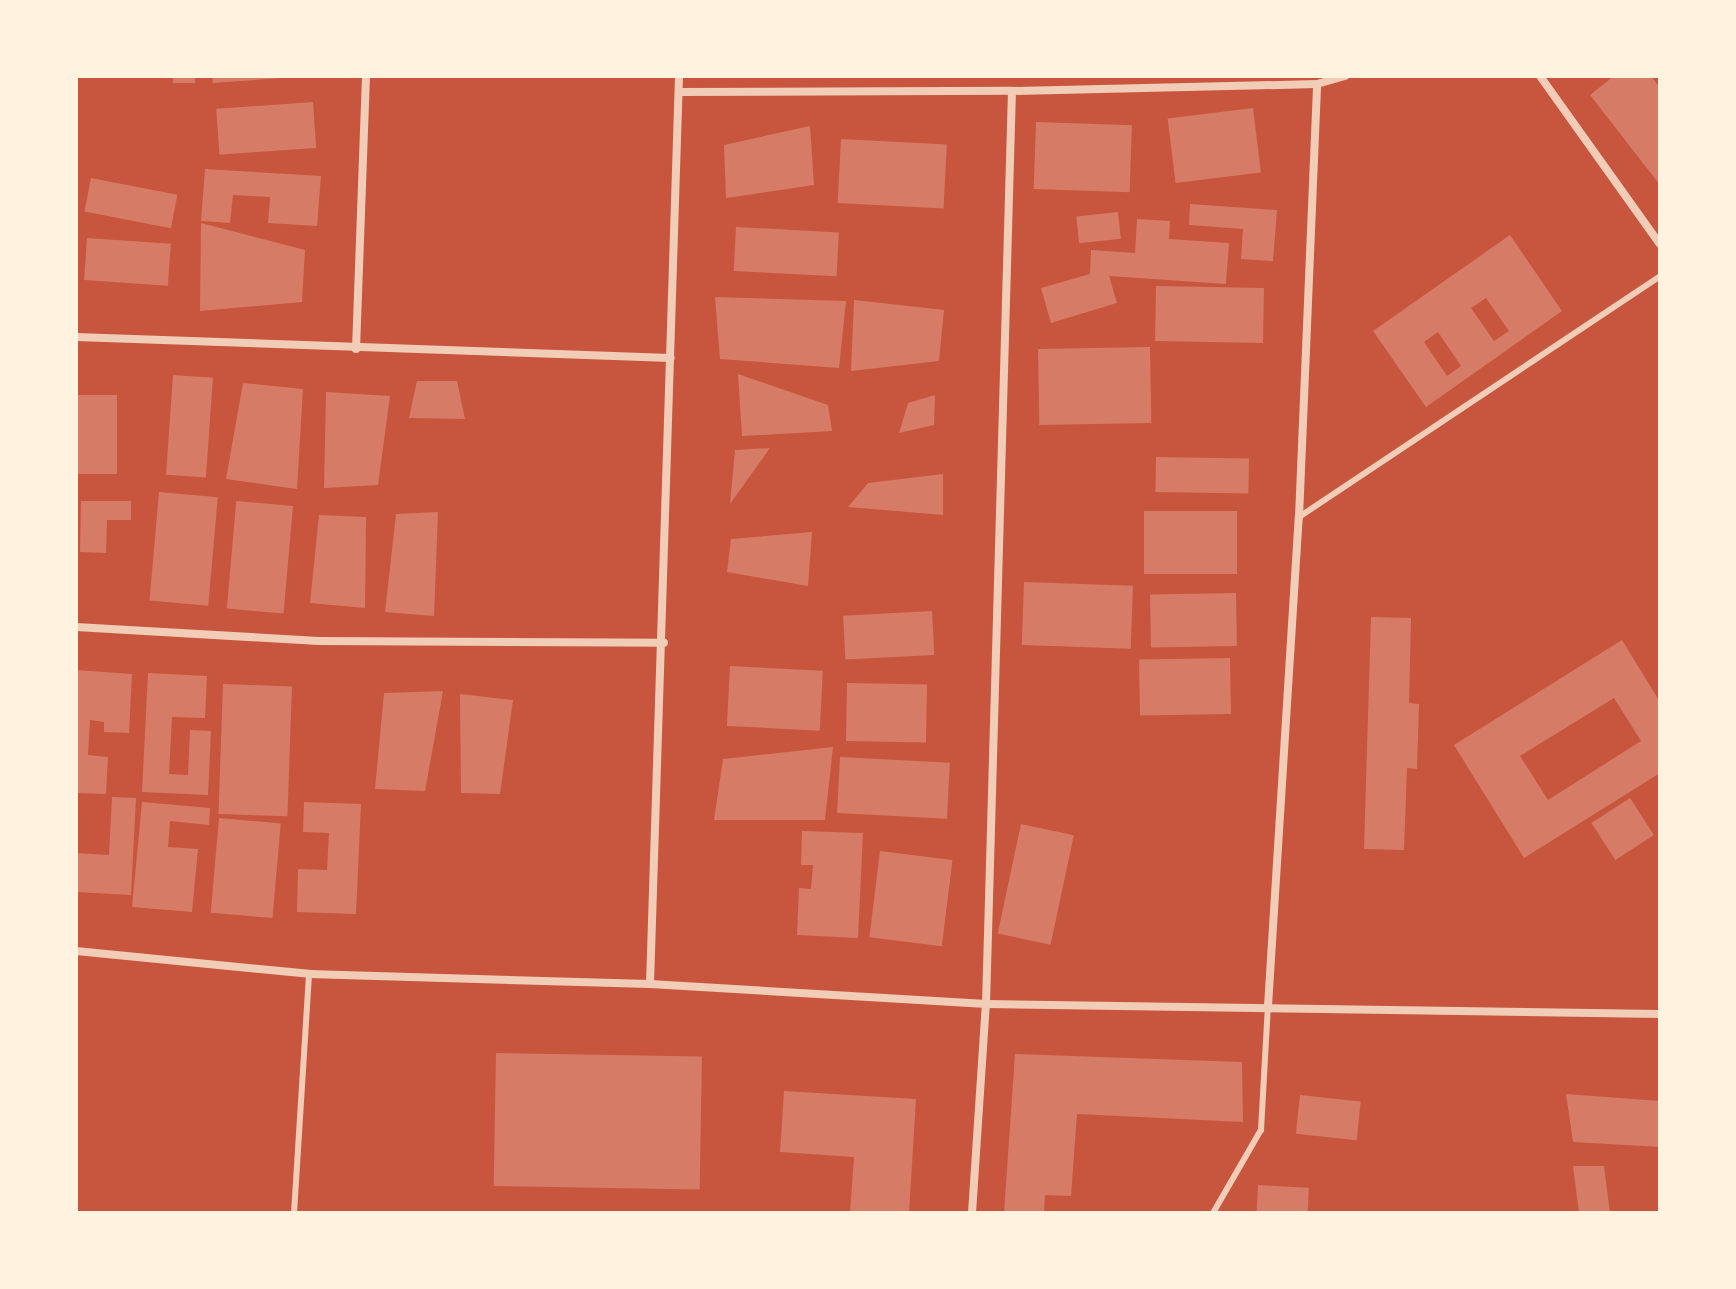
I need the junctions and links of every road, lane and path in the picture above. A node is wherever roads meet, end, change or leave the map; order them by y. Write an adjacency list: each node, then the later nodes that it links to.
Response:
1 (366, 76): 11 (street)
2 (679, 76): 7 (street)
3 (1345, 76): 5 (street)
4 (1540, 76): 8 (street)
5 (1317, 84): 6 (street); 13 (street)
6 (1012, 91): 7 (street); 19 (street)
7 (679, 92): 12 (street)
8 (1660, 244)
9 (1660, 276): 13 (lane)
10 (76, 337): 11 (street)
11 (356, 349): 12 (street)
12 (671, 358): 15 (street)
13 (1299, 517): 20 (street)
14 (76, 627): 15 (street)
15 (664, 643): 18 (street)
16 (76, 951): 17 (street)
17 (309, 974): 18 (street); 22 (lane)
18 (650, 984): 19 (street)
19 (986, 1004): 20 (street); 23 (street)
20 (1268, 1006): 21 (street); 24 (lane)
21 (1660, 1014)
22 (294, 1213)
23 (972, 1213)
24 (1213, 1213)

